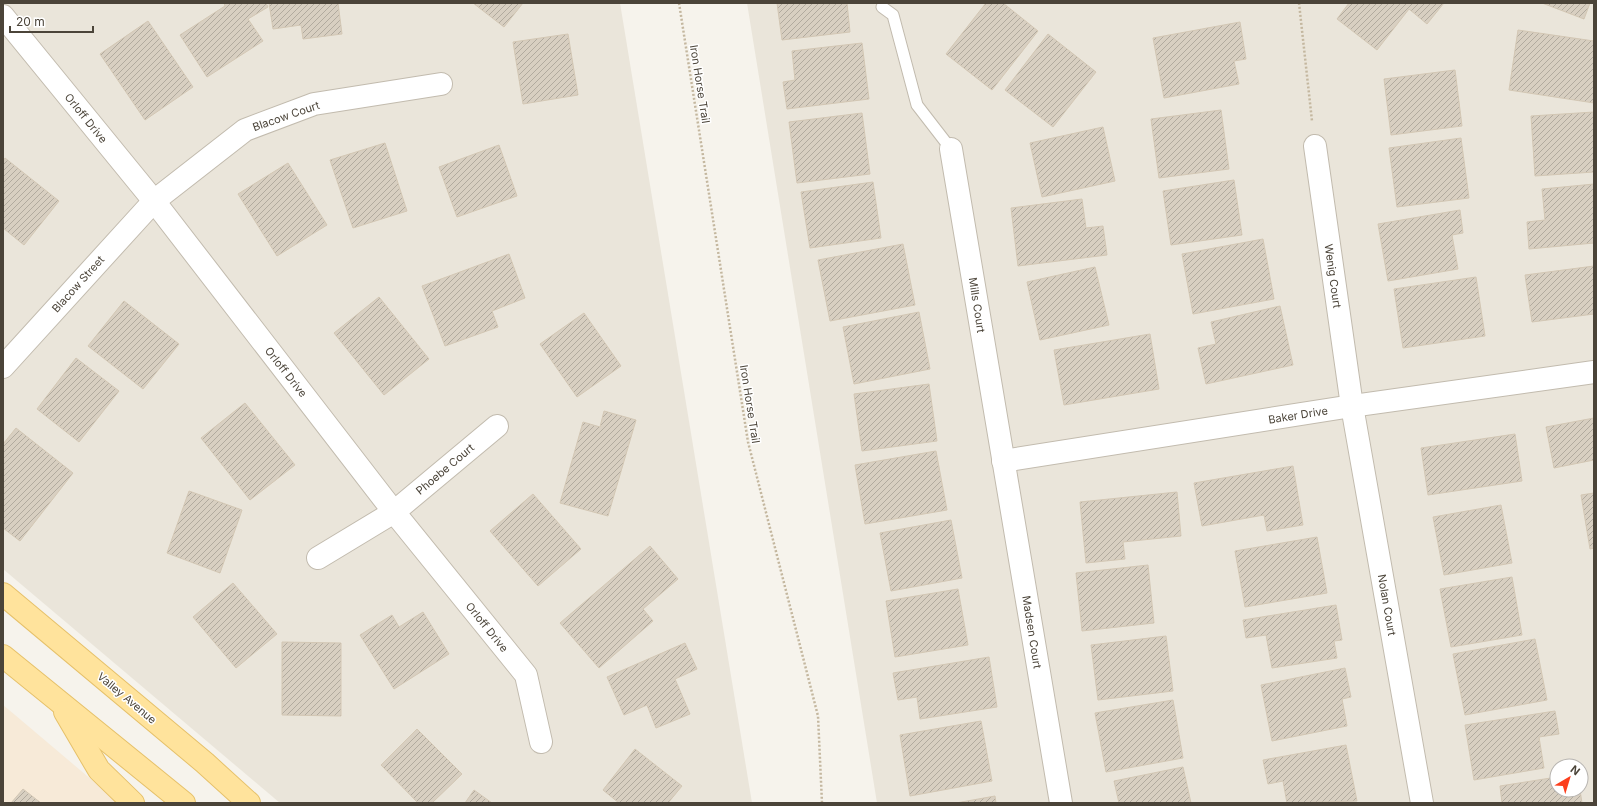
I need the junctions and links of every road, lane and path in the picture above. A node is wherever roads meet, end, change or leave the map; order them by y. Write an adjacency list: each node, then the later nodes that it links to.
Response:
1 (679, 3): 23 (path, Iron Horse Trail)
2 (1299, 3): 6 (path)
3 (882, 7): 7 (lane)
4 (3, 16): 8 (street, Orloff Drive)
5 (441, 84): 8 (street, Blacow Court)
6 (1315, 146): 11 (street, Wenig Court)
7 (951, 148): 13 (street, Mills Court)
8 (154, 201): 9 (street, Blacow Street); 14 (street, Orloff Drive)
9 (3, 367)
10 (1594, 372): 11 (street, Baker Drive)
11 (1352, 406): 13 (street, Baker Drive); 25 (street, Nolan Court)
12 (497, 426): 14 (street, Phoebe Court)
13 (1003, 461): 24 (street, Madsen Court)
14 (394, 512): 15 (street, Phoebe Court); 19 (street, Orloff Drive)
15 (318, 558)
16 (3, 594): 22 (main road, Valley Avenue)
17 (6, 665): 18 (main road)
18 (58, 700): 20 (main road); 21 (main road)
19 (541, 742)
20 (132, 803)
21 (184, 803)
22 (249, 803)
23 (822, 803)
24 (1061, 803)
25 (1422, 803)

